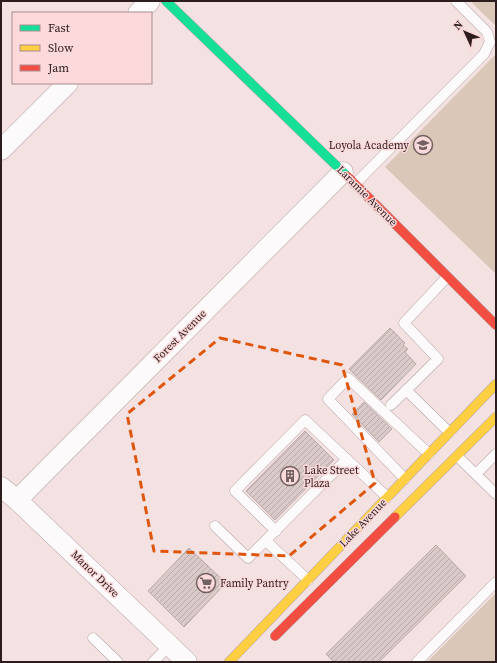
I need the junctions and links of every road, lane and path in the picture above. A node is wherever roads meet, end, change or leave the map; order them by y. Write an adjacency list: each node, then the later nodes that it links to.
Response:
1 (150, 1): 4 (street)
2 (166, 1): 7 (main road, Laramie Avenue)
3 (456, 1): 7 (lane)
4 (139, 12)
5 (67, 84): 6 (street)
6 (1, 150)
7 (349, 178): 8 (main road, Laramie Avenue); 24 (street, Forest Avenue)
8 (447, 277): 9 (main road, Laramie Avenue); 11 (lane)
9 (496, 325)
10 (496, 384): 14 (main road, Lake Avenue)
11 (406, 390): 12 (lane); 14 (lane)
12 (391, 405)
13 (496, 417): 17 (main road, Lake Avenue)
14 (450, 432): 15 (main road, Lake Avenue)
15 (429, 454): 20 (main road, Lake Avenue); 20 (lane)
16 (496, 454): 19 (lane)
17 (457, 456): 19 (lane); 31 (main road, Lake Avenue)
18 (347, 460): 23 (lane); 26 (lane); 26 (lane)
19 (476, 474): 22 (lane)
20 (405, 479): 23 (main road, Lake Avenue)
21 (1, 487): 24 (street, Manor Drive)
22 (495, 490)
23 (387, 498): 28 (main road, Lake Avenue)
24 (17, 500): 32 (street, Manor Drive)
25 (215, 526): 27 (lane)
26 (276, 531): 27 (lane)
27 (266, 540): 28 (lane)
28 (308, 580): 36 (main road, Lake Avenue)
29 (496, 582): 37 (lane)
30 (93, 638): 33 (lane)
31 (270, 640)
32 (170, 645): 34 (lane); 35 (street, Manor Drive)
33 (118, 662)
34 (153, 662)
35 (187, 662)
36 (229, 662)
37 (417, 662)

